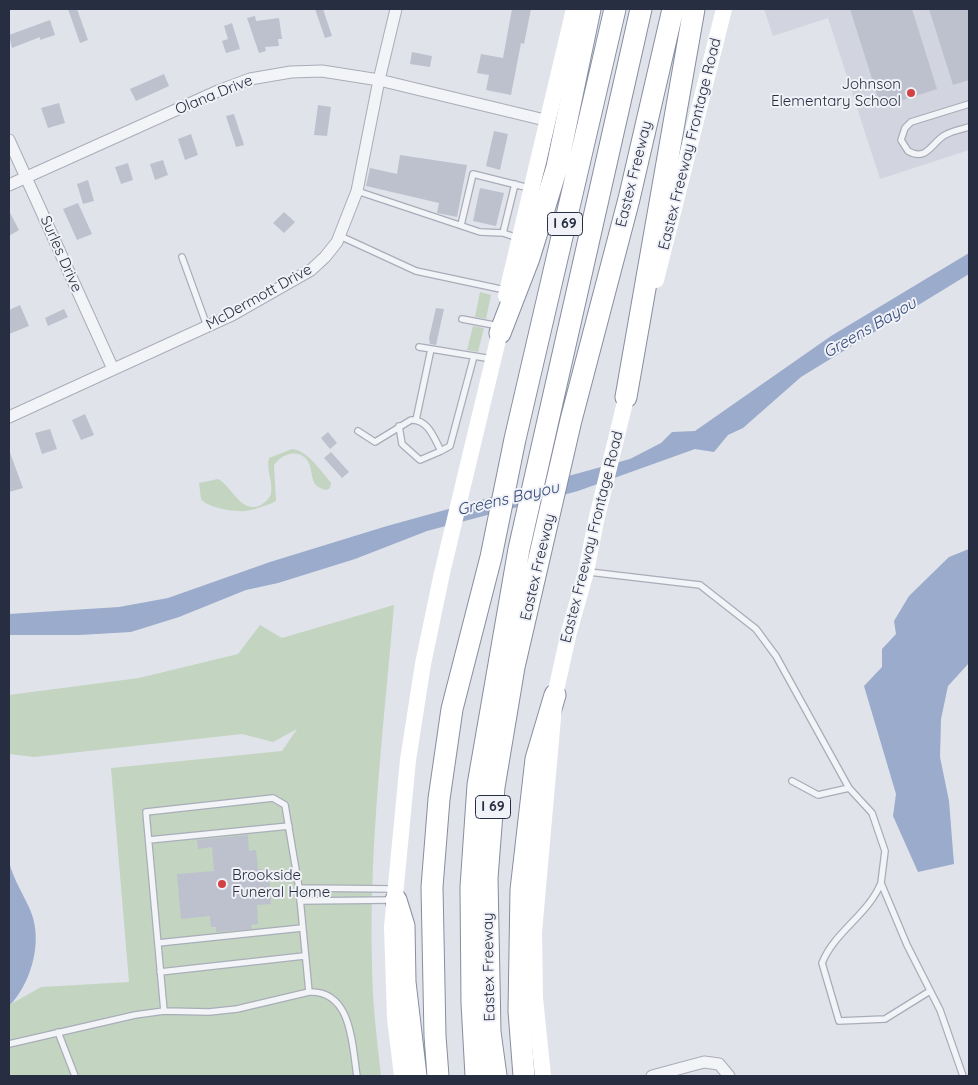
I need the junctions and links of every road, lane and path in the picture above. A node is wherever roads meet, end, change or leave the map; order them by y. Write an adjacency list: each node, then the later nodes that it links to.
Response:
1 (396, 9): 9 (street, McDermott Drive)
2 (574, 9): 11 (main road)
3 (590, 9): 27 (highway)
4 (615, 9): 62 (highway, I 69)
5 (641, 9): 63 (highway, I 69)
6 (673, 9): 64 (highway, Eastex Freeway / I 69)
7 (694, 9): 33 (highway)
8 (724, 10): 33 (main road, Eastex Freeway Frontage Road)
9 (379, 80): 11 (street, Olana Drive); 14 (street, Olana Drive); 18 (street, McDermott Drive)
10 (969, 104): 12 (lane)
11 (549, 121): 17 (main road)
12 (969, 127)
13 (9, 140): 14 (street, Surles Drive)
14 (26, 177): 16 (street, Olana Drive); 32 (street, Surles Drive)
15 (515, 184): 17 (lane); 19 (lane); 20 (lane)
16 (9, 185)
17 (532, 188): 22 (main road)
18 (358, 191): 19 (lane); 21 (street, McDermott Drive)
19 (461, 226): 20 (lane)
20 (504, 232): 22 (lane)
21 (340, 236): 24 (lane); 26 (street, McDermott Drive)
22 (520, 238): 24 (main road)
23 (182, 257): 26 (lane)
24 (507, 291): 27 (main road)
25 (462, 319): 27 (lane)
26 (207, 326): 32 (street, McDermott Drive)
27 (501, 330): 31 (main road)
28 (419, 346): 29 (lane)
29 (431, 349): 30 (lane); 35 (lane)
30 (474, 356): 31 (lane); 38 (lane)
31 (494, 359): 47 (main road)
32 (113, 369): 34 (street, McDermott Drive)
33 (626, 398): 39 (main road, Eastex Freeway Frontage Road)
34 (9, 416)
35 (416, 420): 36 (lane); 38 (lane)
36 (399, 426): 37 (lane); 38 (lane)
37 (358, 432)
38 (441, 451)
39 (586, 572): 40 (main road, Eastex Freeway Frontage Road); 42 (lane)
40 (555, 695): 65 (highway); 66 (main road, Eastex Freeway Frontage Road)
41 (792, 781): 42 (lane)
42 (849, 788): 45 (lane)
43 (288, 826): 44 (lane); 44 (lane); 46 (lane)
44 (149, 840): 50 (lane)
45 (881, 883): 53 (lane); 53 (lane)
46 (298, 888): 47 (lane); 48 (lane)
47 (396, 895): 48 (lane); 60 (main road); 61 (highway)
48 (300, 901): 49 (lane)
49 (302, 928): 50 (lane); 51 (lane)
50 (158, 943): 52 (lane)
51 (304, 956): 52 (lane); 54 (lane)
52 (160, 972): 55 (lane)
53 (930, 991): 69 (lane)
54 (309, 992): 55 (lane); 59 (lane)
55 (164, 1011): 56 (lane)
56 (58, 1032): 57 (lane); 58 (lane)
57 (9, 1044)
58 (75, 1076)
59 (358, 1076)
60 (402, 1076)
61 (416, 1076)
62 (438, 1076)
63 (476, 1076)
64 (496, 1076)
65 (524, 1076)
66 (543, 1076)
67 (652, 1076): 68 (street)
68 (729, 1076)
69 (964, 1076)

